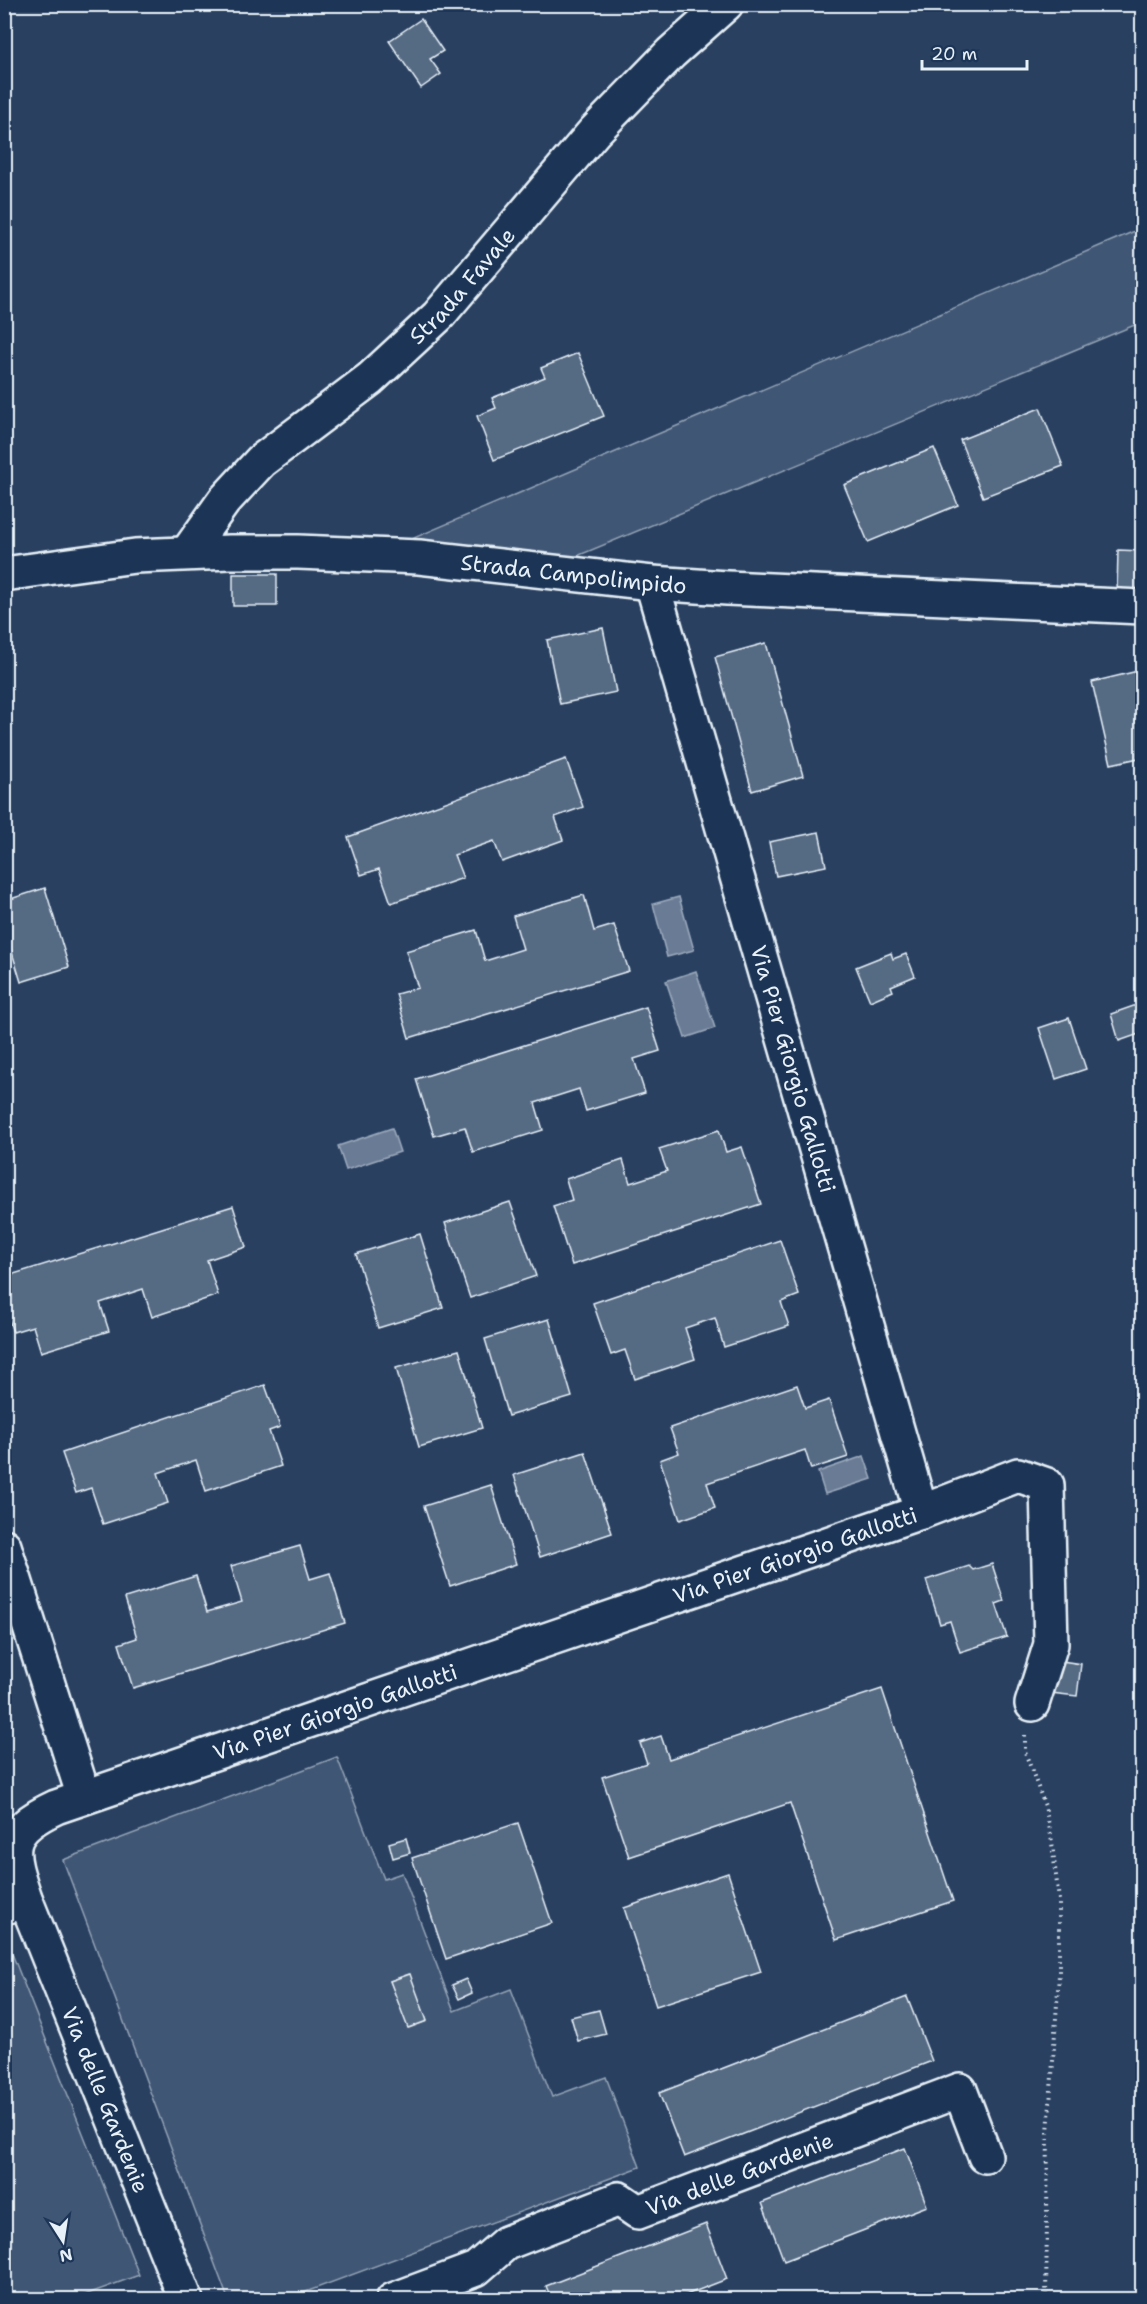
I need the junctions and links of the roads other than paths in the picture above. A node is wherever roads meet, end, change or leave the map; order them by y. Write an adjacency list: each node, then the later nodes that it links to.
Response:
1 (726, 4): 2 (street, Strada Favale)
2 (187, 553): 3 (street, Strada Campolimpido); 4 (street, Strada Campolimpido)
3 (4, 574)
4 (652, 583): 5 (street, Strada Campolimpido); 6 (street, Via Pier Giorgio Gallotti)
5 (1143, 607)
6 (921, 1512): 8 (street); 9 (street, Via Pier Giorgio Gallotti)
7 (4, 1546): 9 (street)
8 (1032, 1704)
9 (84, 1797): 10 (street, Via Pier Giorgio Gallotti)
10 (15, 1904): 12 (street, Via delle Gardenie)
11 (985, 2156): 13 (street, Via delle Gardenie)
12 (186, 2300)
13 (393, 2300)

